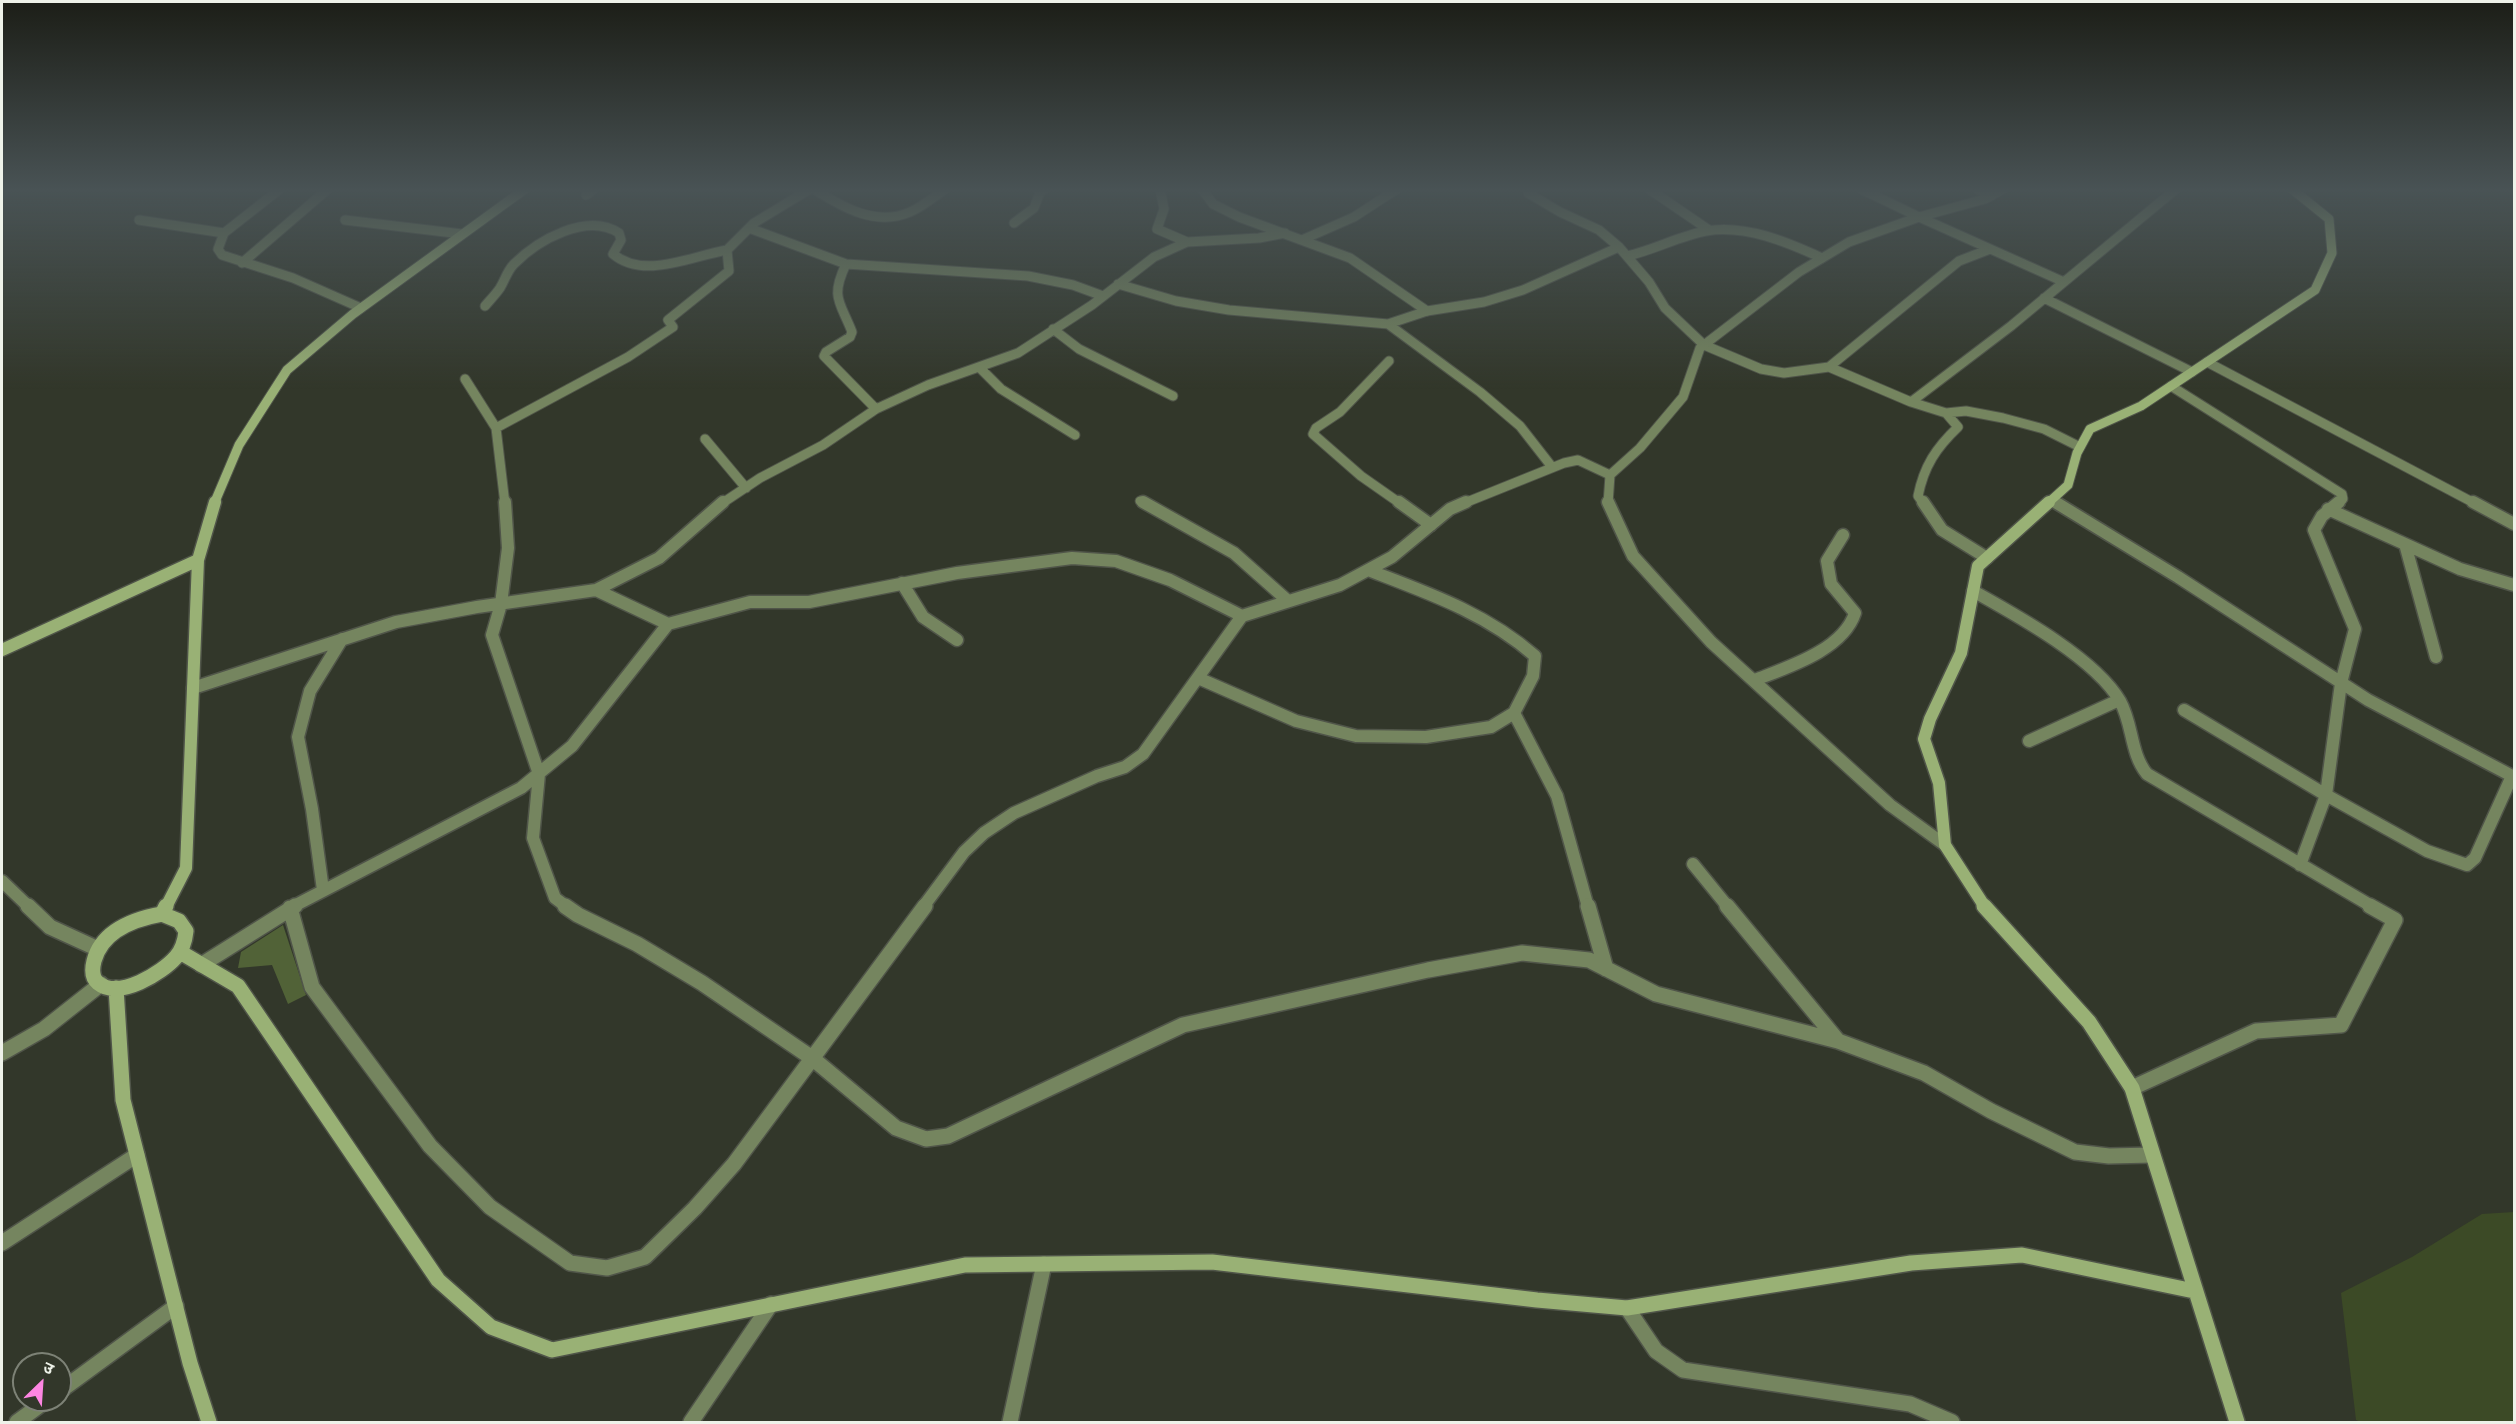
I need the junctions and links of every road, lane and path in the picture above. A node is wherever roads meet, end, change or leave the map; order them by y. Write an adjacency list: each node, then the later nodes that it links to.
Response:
1 (223, 255): 21 (street)
2 (251, 255): 21 (street)
3 (433, 255): 28 (street)
4 (526, 255): 27 (street)
5 (614, 255): 6 (street)
6 (696, 255)
7 (728, 255): 44 (street)
8 (823, 255): 22 (street)
9 (1157, 255): 24 (street)
10 (1344, 255): 29 (street)
11 (1600, 255): 29 (street)
12 (1630, 255): 19 (street)
13 (1815, 255): 20 (street)
14 (1826, 255): 20 (street)
15 (1973, 255): 36 (street)
16 (2004, 255): 23 (street)
17 (2096, 255): 23 (street)
18 (2331, 255): 34 (street)
19 (1627, 256): 32 (street)
20 (1822, 258): 32 (street)
21 (242, 263): 28 (street)
22 (846, 264): 25 (street); 42 (street)
23 (2064, 282): 26 (street)
24 (1119, 284): 25 (street); 30 (street)
25 (1103, 296): 31 (street)
26 (2044, 298): 37 (street); 41 (street)
27 (485, 306)
28 (361, 308): 59 (street)
29 (1426, 311): 30 (street)
30 (1388, 324): 48 (street)
31 (1053, 329): 35 (street); 40 (street)
32 (1704, 345): 36 (street); 49 (street)
33 (1389, 361): 55 (street)
34 (2207, 362): 37 (street); 54 (street)
35 (979, 367): 42 (street); 45 (street)
36 (1829, 367): 41 (street)
37 (2192, 372): 39 (street)
38 (465, 379): 44 (street)
39 (2172, 386): 47 (street); 53 (street)
40 (1173, 396)
41 (1911, 402): 43 (street)
42 (876, 408): 50 (street)
43 (1946, 413): 47 (street); 58 (street)
44 (496, 428): 66 (street)
45 (1075, 435)
46 (705, 439): 50 (street)
47 (2080, 447): 51 (street)
48 (1552, 467): 49 (street); 55 (street)
49 (1610, 475): 74 (street)
50 (746, 488): 63 (street)
51 (2051, 500): 58 (street); 75 (street)
52 (1140, 501): 65 (street)
53 (2328, 509): 57 (street); 75 (street)
54 (2514, 524)
55 (1431, 525): 60 (street)
56 (1843, 535): 74 (street)
57 (2405, 544): 62 (street); 72 (street)
58 (1987, 558): 64 (street)
59 (198, 560): 71 (street); 76 (street)
60 (1368, 570): 65 (street); 79 (street)
61 (902, 583): 67 (street); 68 (street); 70 (street)
62 (2514, 585)
63 (596, 590): 66 (street); 68 (street)
64 (1973, 591): 77 (street); 84 (street)
65 (1288, 601): 67 (street)
66 (501, 604): 69 (street); 81 (street)
67 (1242, 616): 73 (street)
68 (668, 624): 81 (street)
69 (342, 639): 76 (street); 88 (street)
70 (957, 640)
71 (2, 650)
72 (2436, 657)
73 (1198, 678): 79 (street); 98 (street)
74 (1755, 680): 84 (street)
75 (2341, 682): 82 (street); 83 (street)
76 (193, 688): 90 (street)
77 (2119, 700): 80 (street); 86 (street)
78 (2184, 710): 83 (street)
79 (1514, 713): 94 (street)
80 (2029, 741)
81 (538, 774): 88 (street); 98 (street)
82 (2513, 776): 83 (street)
83 (2326, 795): 86 (street)
84 (1945, 845): 99 (street)
85 (1693, 864): 96 (street)
86 (2300, 865): 99 (street)
87 (2, 881): 91 (street)
88 (323, 890): 89 (street)
89 (290, 908): 93 (street); 98 (street)
90 (162, 914): 91 (street); 92 (street)
91 (98, 949): 95 (street)
92 (180, 952): 93 (street); 95 (street)
93 (201, 965): 105 (street)
94 (1606, 969): 96 (street); 98 (street)
95 (109, 986): 97 (street); 100 (street)
96 (1838, 1041): 101 (street)
97 (2, 1053)
98 (812, 1058)
99 (2132, 1088): 101 (street)
100 (137, 1155): 102 (street); 106 (street)
101 (2152, 1155): 104 (street)
102 (2, 1243)
103 (1044, 1264): 105 (street); 107 (street); 113 (street)
104 (2194, 1291): 107 (street); 115 (street)
105 (771, 1304): 112 (street)
106 (176, 1306): 108 (street); 111 (street)
107 (1627, 1308): 114 (street)
108 (72, 1382)
109 (31, 1412): 110 (street)
110 (17, 1422)
111 (209, 1422)
112 (691, 1422)
113 (1010, 1422)
114 (1952, 1422)
115 (2237, 1422)

